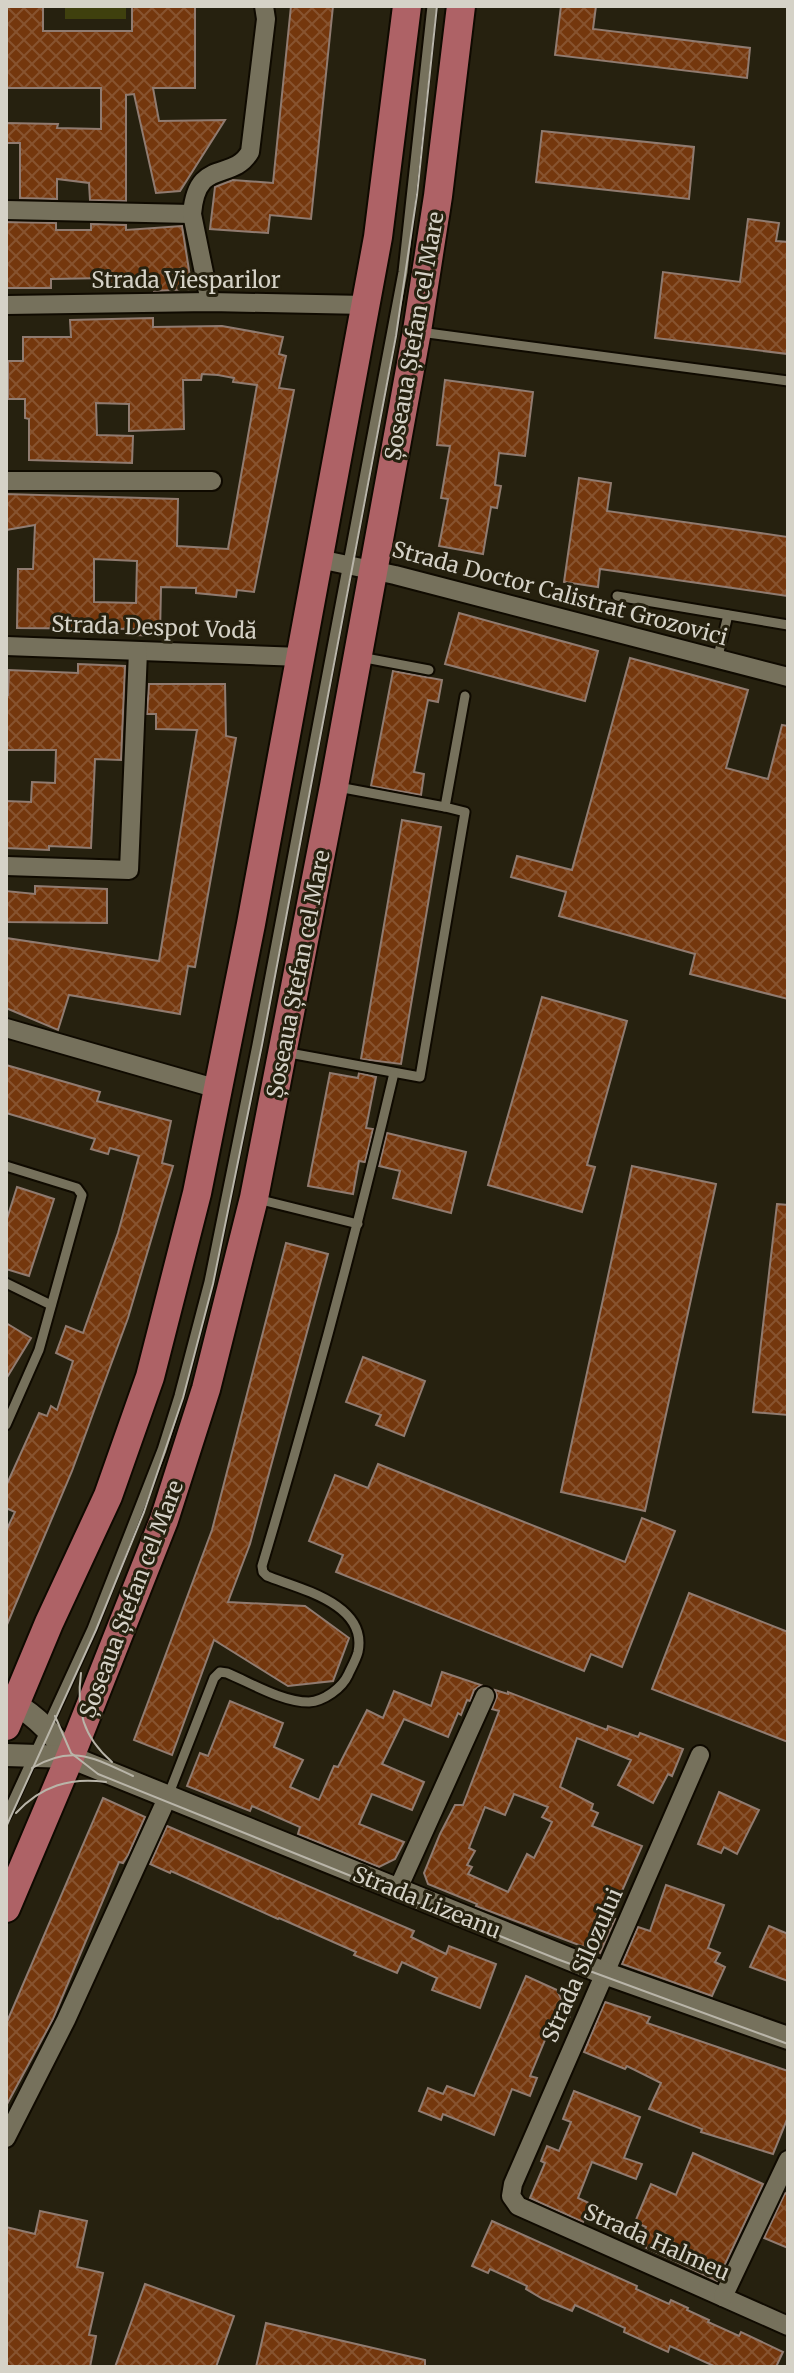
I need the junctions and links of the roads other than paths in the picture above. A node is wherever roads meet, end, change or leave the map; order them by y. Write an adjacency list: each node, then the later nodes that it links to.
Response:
1 (264, 6): 6 (street)
2 (407, 6): 9 (main road)
3 (432, 6): 15 (lane, Șoseaua Ștefan cel Mare)
4 (461, 6): 10 (main road, Șoseaua Ștefan cel Mare)
5 (6, 210): 6 (street)
6 (192, 214): 7 (street)
7 (210, 302): 8 (street, Strada Viesparilor); 9 (street, Strada Viesparilor)
8 (6, 305)
9 (366, 305): 14 (main road)
10 (417, 331): 11 (lane); 15 (main road, Șoseaua Ștefan cel Mare)
11 (788, 381)
12 (6, 481): 13 (street)
13 (212, 481)
14 (319, 559): 15 (street, Strada Doctor Calistrat Grozovici); 21 (main road)
15 (360, 567): 22 (main road, Șoseaua Ștefan cel Mare); 23 (street, Strada Doctor Calistrat Grozovici); 42 (lane, Șoseaua Ștefan cel Mare)
16 (617, 596): 17 (lane)
17 (728, 615): 18 (lane); 23 (lane)
18 (788, 625)
19 (6, 646): 20 (street, Strada Despot Vodă)
20 (138, 651): 21 (street, Strada Despot Vodă); 29 (street)
21 (301, 657): 33 (main road)
22 (356, 657): 24 (lane); 27 (main road, Șoseaua Ștefan cel Mare)
23 (717, 660): 25 (street, Strada Doctor Calistrat Grozovici)
24 (429, 670)
25 (788, 677)
26 (465, 696): 28 (lane)
27 (334, 786): 28 (lane); 31 (main road, Șoseaua Ștefan cel Mare)
28 (445, 807): 32 (lane)
29 (6, 866)
30 (6, 1028): 33 (street)
31 (282, 1052): 32 (lane); 35 (main road, Șoseaua Ștefan cel Mare)
32 (394, 1073): 36 (lane)
33 (218, 1089): 41 (main road)
34 (6, 1166): 38 (lane)
35 (254, 1198): 36 (lane); 46 (main road, Șoseaua Ștefan cel Mare)
36 (358, 1224): 47 (lane)
37 (6, 1283): 38 (lane)
38 (51, 1305): 39 (lane)
39 (6, 1425)
40 (485, 1696): 49 (street)
41 (9, 1710): 42 (street)
42 (45, 1729): 45 (lane, Șoseaua Ștefan cel Mare); 46 (street)
43 (6, 1755): 45 (street)
44 (700, 1755): 51 (street, Strada Silozului)
45 (33, 1756): 46 (street); 48 (lane, Șoseaua Ștefan cel Mare)
46 (70, 1757): 47 (street, Strada Lizeanu); 50 (main road, Șoseaua Ștefan cel Mare)
47 (168, 1796): 49 (street, Strada Lizeanu); 53 (street)
48 (6, 1816)
49 (397, 1891): 51 (street, Strada Lizeanu)
50 (6, 1908)
51 (604, 1973): 52 (street, Strada Lizeanu); 55 (street, Strada Silozului)
52 (788, 2038)
53 (6, 2138)
54 (788, 2160): 56 (street)
55 (511, 2196): 56 (street, Strada Halmeu)
56 (723, 2297): 57 (street, Strada Halmeu)
57 (788, 2326)

